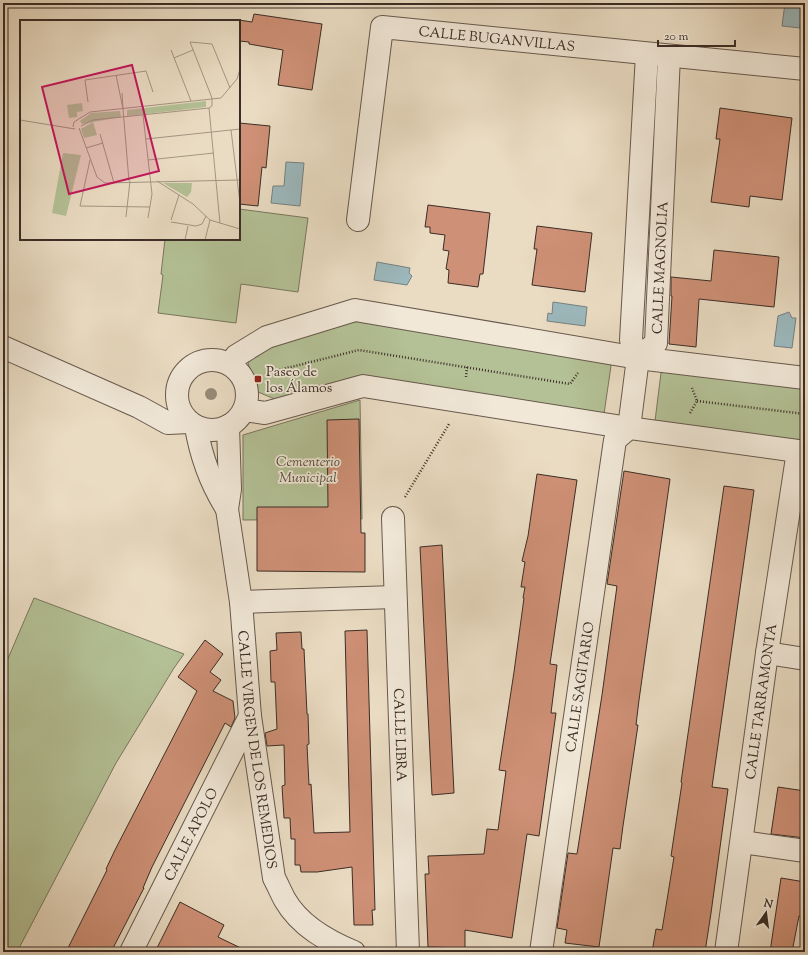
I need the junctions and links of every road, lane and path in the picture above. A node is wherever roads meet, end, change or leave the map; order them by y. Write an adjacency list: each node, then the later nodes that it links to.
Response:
1 (647, 54): 2 (street, CALLE BUGANVILLAS); 4 (street, CALLE BUGANVILLAS); 6 (street, CALLE MAGNOLIA)
2 (669, 56): 3 (street, CALLE BUGANVILLAS); 6 (street, CALLE MAGNOLIA)
3 (805, 69)
4 (358, 220)
5 (3, 347): 14 (street)
6 (638, 358): 7 (street); 9 (street); 19 (street)
7 (230, 364): 11 (street); 15 (street)
8 (279, 370): 10 (path)
9 (805, 378)
10 (570, 384)
11 (176, 398): 14 (street); 17 (street)
12 (697, 401): 16 (path)
13 (462, 403): 15 (street); 19 (street); 22 (path)
14 (139, 407): 17 (street)
15 (244, 410): 18 (street)
16 (805, 414)
17 (192, 424): 18 (street); 21 (street, CALLE VIRGEN DE LOS REMEDIOS)
18 (228, 426): 21 (street, CALLE VIRGEN DE LOS REMEDIOS)
19 (629, 428): 20 (street); 33 (street, CALLE SAGITARIO)
20 (802, 451): 25 (street, CALLE TARRAMONTA)
21 (227, 508): 24 (street, CALLE VIRGEN DE LOS REMEDIOS)
22 (393, 518): 23 (street, CALLE LIBRA)
23 (395, 597): 24 (street); 32 (street, CALLE LIBRA)
24 (241, 602): 27 (street, CALLE VIRGEN DE LOS REMEDIOS)
25 (767, 653): 26 (street); 28 (street, CALLE TARRAMONTA)
26 (805, 659)
27 (250, 716): 30 (street, CALLE APOLO); 31 (street, CALLE VIRGEN DE LOS REMEDIOS)
28 (742, 842): 29 (street); 34 (street, CALLE TARRAMONTA)
29 (805, 851)
30 (131, 952)
31 (354, 952)
32 (408, 952)
33 (541, 952)
34 (726, 952)

